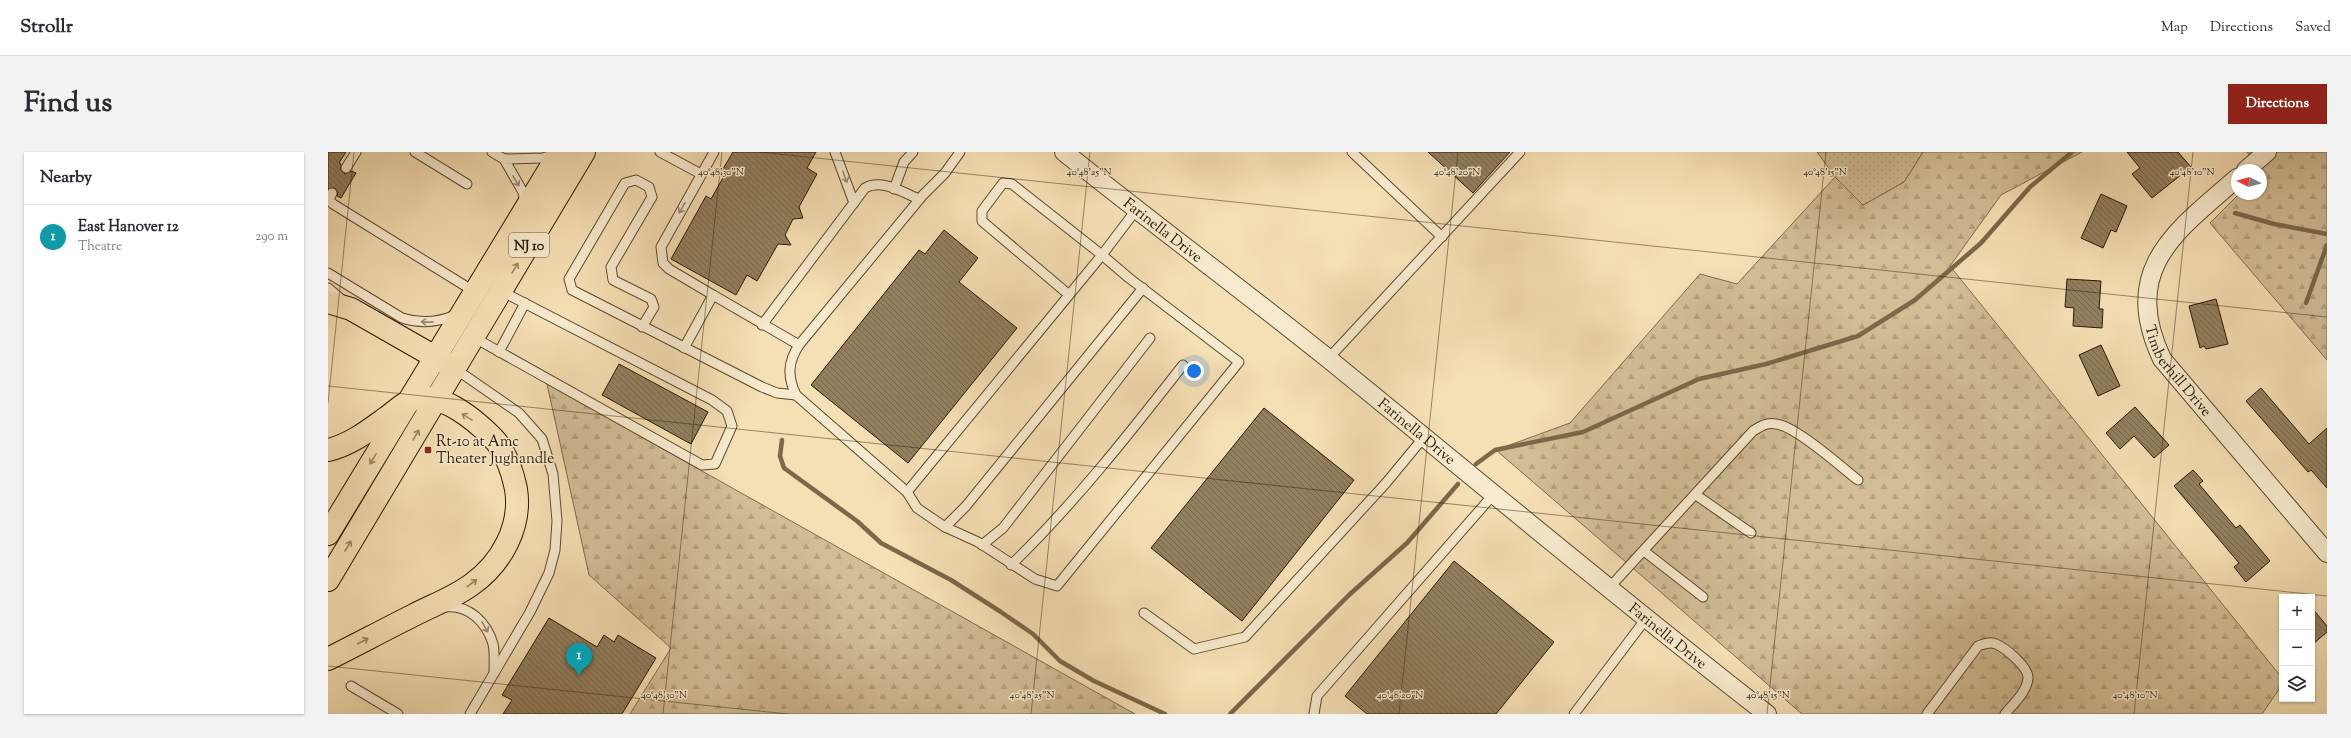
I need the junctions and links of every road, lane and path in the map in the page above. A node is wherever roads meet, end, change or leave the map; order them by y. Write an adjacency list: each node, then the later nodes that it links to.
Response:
1 (356, 152): 17 (lane)
2 (416, 152): 20 (lane)
3 (492, 152): 15 (lane)
4 (584, 152): 32 (main road, NJ 10, one-way to 4)
5 (660, 152): 18 (lane)
6 (714, 152): 18 (lane)
7 (835, 152): 24 (lane, one-way to 24)
8 (914, 152): 21 (lane)
9 (960, 152): 23 (lane)
10 (1064, 152): 26 (street, Farinella Drive)
11 (1352, 152): 27 (lane)
12 (1520, 152): 27 (lane)
13 (2267, 152): 16 (street)
14 (559, 153): 15 (lane); 25 (main road, NJ 10)
15 (504, 159): 25 (lane, one-way to 25)
16 (2253, 164)
17 (346, 168)
18 (701, 174): 35 (lane, one-way to 35)
19 (2231, 183): 64 (street, Timberhill Drive)
20 (467, 184)
21 (894, 189): 23 (lane); 24 (lane)
22 (332, 193): 33 (lane)
23 (919, 200): 44 (lane)
24 (854, 202): 40 (lane)
25 (526, 208): 33 (main road, NJ 10)
26 (1136, 210): 28 (lane); 47 (street, Farinella Drive)
27 (1442, 237): 47 (lane)
28 (1102, 255): 31 (lane); 34 (lane); 34 (lane)
29 (328, 273): 39 (lane, one-way to 29)
30 (328, 288): 38 (lane)
31 (1143, 288): 60 (lane); 65 (lane)
32 (501, 290): 37 (lane); 42 (main road, NJ 10)
33 (476, 292): 39 (main road, NJ 10)
34 (1068, 294): 56 (lane)
35 (713, 295): 40 (lane); 45 (lane)
36 (328, 302): 38 (main road)
37 (525, 303): 46 (lane); 46 (lane)
38 (351, 309): 48 (main road)
39 (464, 311): 48 (main road, NJ 10)
40 (762, 325): 44 (lane)
41 (642, 327): 41 (lane); 45 (lane)
42 (473, 337): 46 (lane); 48 (main road, NJ 10)
43 (1150, 338): 62 (lane)
44 (799, 345): 50 (lane)
45 (684, 348): 50 (lane)
46 (499, 352)
47 (1328, 359): 53 (street, Farinella Drive)
48 (445, 363): 51 (main road, NJ 10); 52 (main road, NJ 10); 73 (lane)
49 (1183, 365): 65 (lane)
50 (796, 395): 56 (lane)
51 (437, 400): 52 (main road); 66 (main road, NJ 10, one-way to 51); 69 (main road, one-way to 51)
52 (408, 402): 54 (main road); 59 (main road, NJ 10, one-way to 59)
53 (1424, 437): 57 (street, Farinella Drive); 70 (lane)
54 (328, 450)
55 (1858, 480): 58 (lane)
56 (907, 492): 60 (lane)
57 (1493, 495): 67 (street, Farinella Drive); 77 (lane)
58 (1696, 495): 61 (lane); 63 (lane)
59 (331, 526)
60 (945, 527): 62 (lane)
61 (1751, 533)
62 (982, 545): 65 (lane)
63 (1644, 551): 67 (lane); 68 (lane)
64 (2327, 553)
65 (1011, 565)
66 (328, 580)
67 (1609, 588): 71 (street, Farinella Drive)
68 (1703, 597)
69 (426, 609): 72 (main road, one-way to 69); 73 (lane, one-way to 73)
70 (1144, 613)
71 (1645, 620): 78 (lane); 79 (street, Farinella Drive)
72 (328, 659)
73 (494, 674): 76 (lane)
74 (351, 686): 75 (lane)
75 (398, 714)
76 (470, 714)
77 (1314, 714)
78 (1574, 714)
79 (1767, 714)
80 (1927, 714): 81 (lane)
81 (2005, 714)

